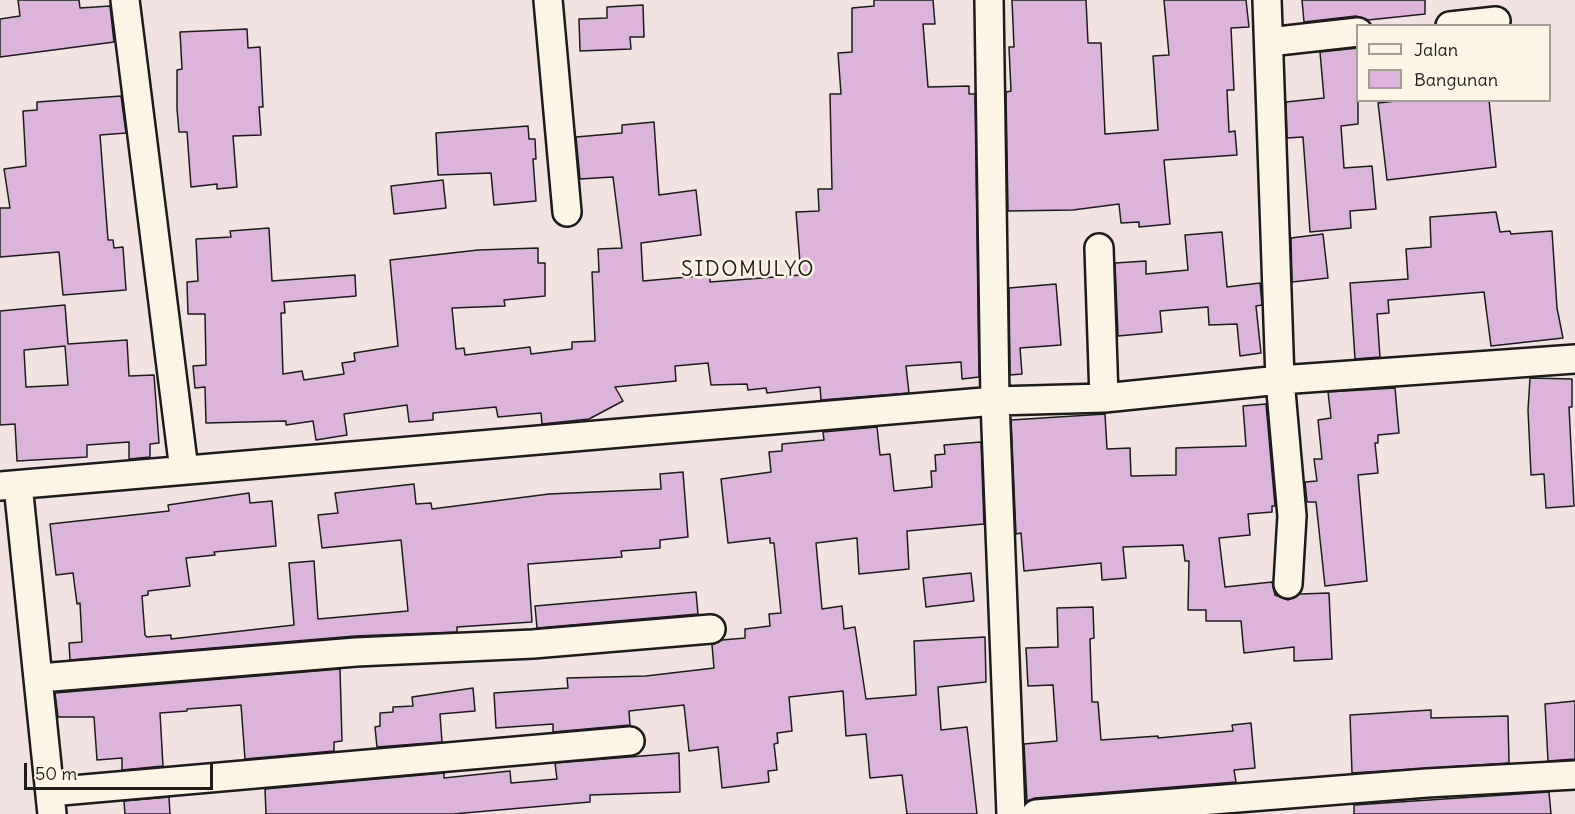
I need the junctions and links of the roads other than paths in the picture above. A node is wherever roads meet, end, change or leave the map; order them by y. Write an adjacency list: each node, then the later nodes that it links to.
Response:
1 (125, 0): 15 (street)
2 (548, 0): 9 (street)
3 (989, 0): 14 (street)
4 (1267, 0): 8 (street)
5 (1496, 21): 6 (street)
6 (1468, 24)
7 (1356, 32): 8 (street)
8 (1269, 42): 12 (street)
9 (567, 212)
10 (1099, 248): 13 (street)
11 (1575, 358): 12 (street)
12 (1280, 380): 13 (street); 17 (street)
13 (1104, 398): 14 (street)
14 (995, 401): 15 (street); 23 (street)
15 (184, 470): 16 (street)
16 (9, 486): 19 (street)
17 (1288, 584)
18 (711, 629): 19 (street)
19 (40, 678): 22 (street)
20 (630, 741): 22 (street)
21 (1575, 775): 24 (street)
22 (51, 803)
23 (1011, 814)
24 (1036, 814)

